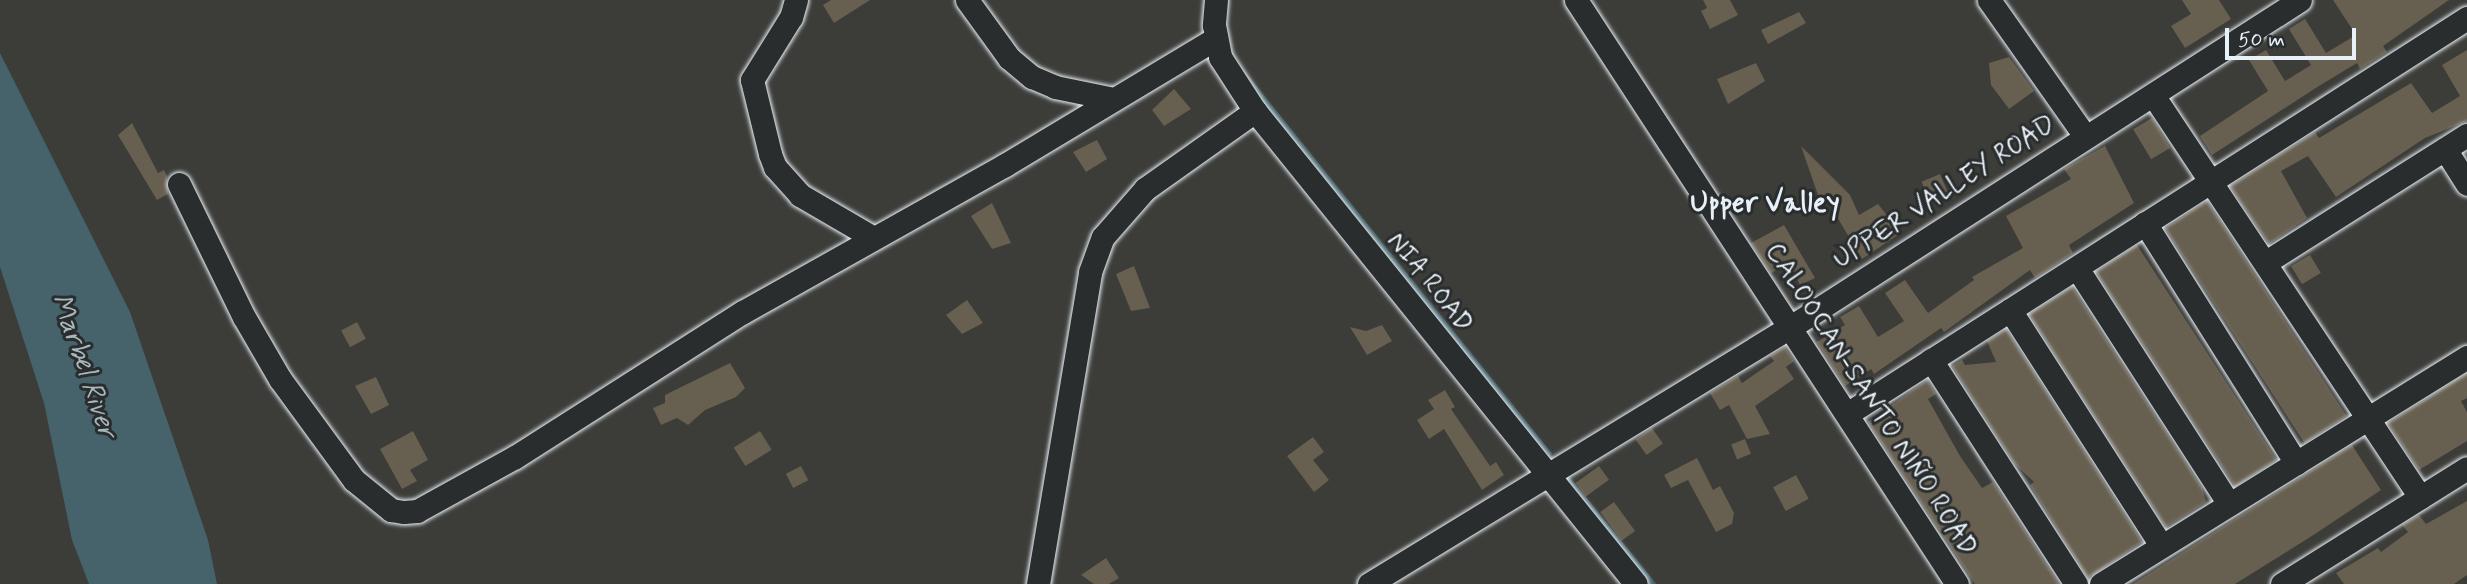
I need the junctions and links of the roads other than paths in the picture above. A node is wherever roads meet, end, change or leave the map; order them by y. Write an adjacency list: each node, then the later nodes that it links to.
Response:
1 (796, 0): 19 (street)
2 (967, 0): 10 (street)
3 (1216, 0): 8 (street, NIA ROAD)
4 (1576, 0): 23 (street, CALOOCAN-SANTO NIÑO ROAD)
5 (1989, 0): 13 (street)
6 (2300, 0): 9 (street, UPPER VALLEY ROAD)
7 (2467, 18): 15 (street)
8 (1215, 39): 10 (street); 11 (street, NIA ROAD)
9 (2153, 94): 13 (street, UPPER VALLEY ROAD); 15 (street)
10 (1109, 98): 19 (street)
11 (1255, 111): 30 (street, NIA ROAD); 34 (street)
12 (2467, 135): 14 (street)
13 (2085, 136): 23 (street, UPPER VALLEY ROAD)
14 (2445, 149): 17 (street); 20 (street)
15 (2211, 180): 18 (street); 20 (street)
16 (178, 184): 19 (street)
17 (2467, 184)
18 (2145, 223): 21 (street); 28 (street)
19 (872, 237)
20 (2266, 262): 27 (street)
21 (2077, 268): 22 (street); 32 (street)
22 (2010, 310): 25 (street); 33 (street)
23 (1788, 328): 26 (street, CALOOCAN-SANTO NIÑO ROAD); 30 (street, UPPER VALLEY ROAD)
24 (2467, 358): 27 (street)
25 (1931, 360): 26 (street); 38 (street)
26 (1847, 414): 37 (street, CALOOCAN-SANTO NIÑO ROAD)
27 (2367, 421): 28 (street); 31 (street)
28 (2296, 463): 32 (street)
29 (2467, 468): 31 (street)
30 (1547, 474): 35 (street, UPPER VALLEY ROAD); 36 (street, NIA ROAD)
31 (2420, 497): 40 (street)
32 (2230, 504): 33 (street)
33 (2161, 545): 39 (street)
34 (1038, 584)
35 (1369, 584)
36 (1636, 584)
37 (1957, 584)
38 (2076, 584)
39 (2101, 584)
40 (2282, 584)

